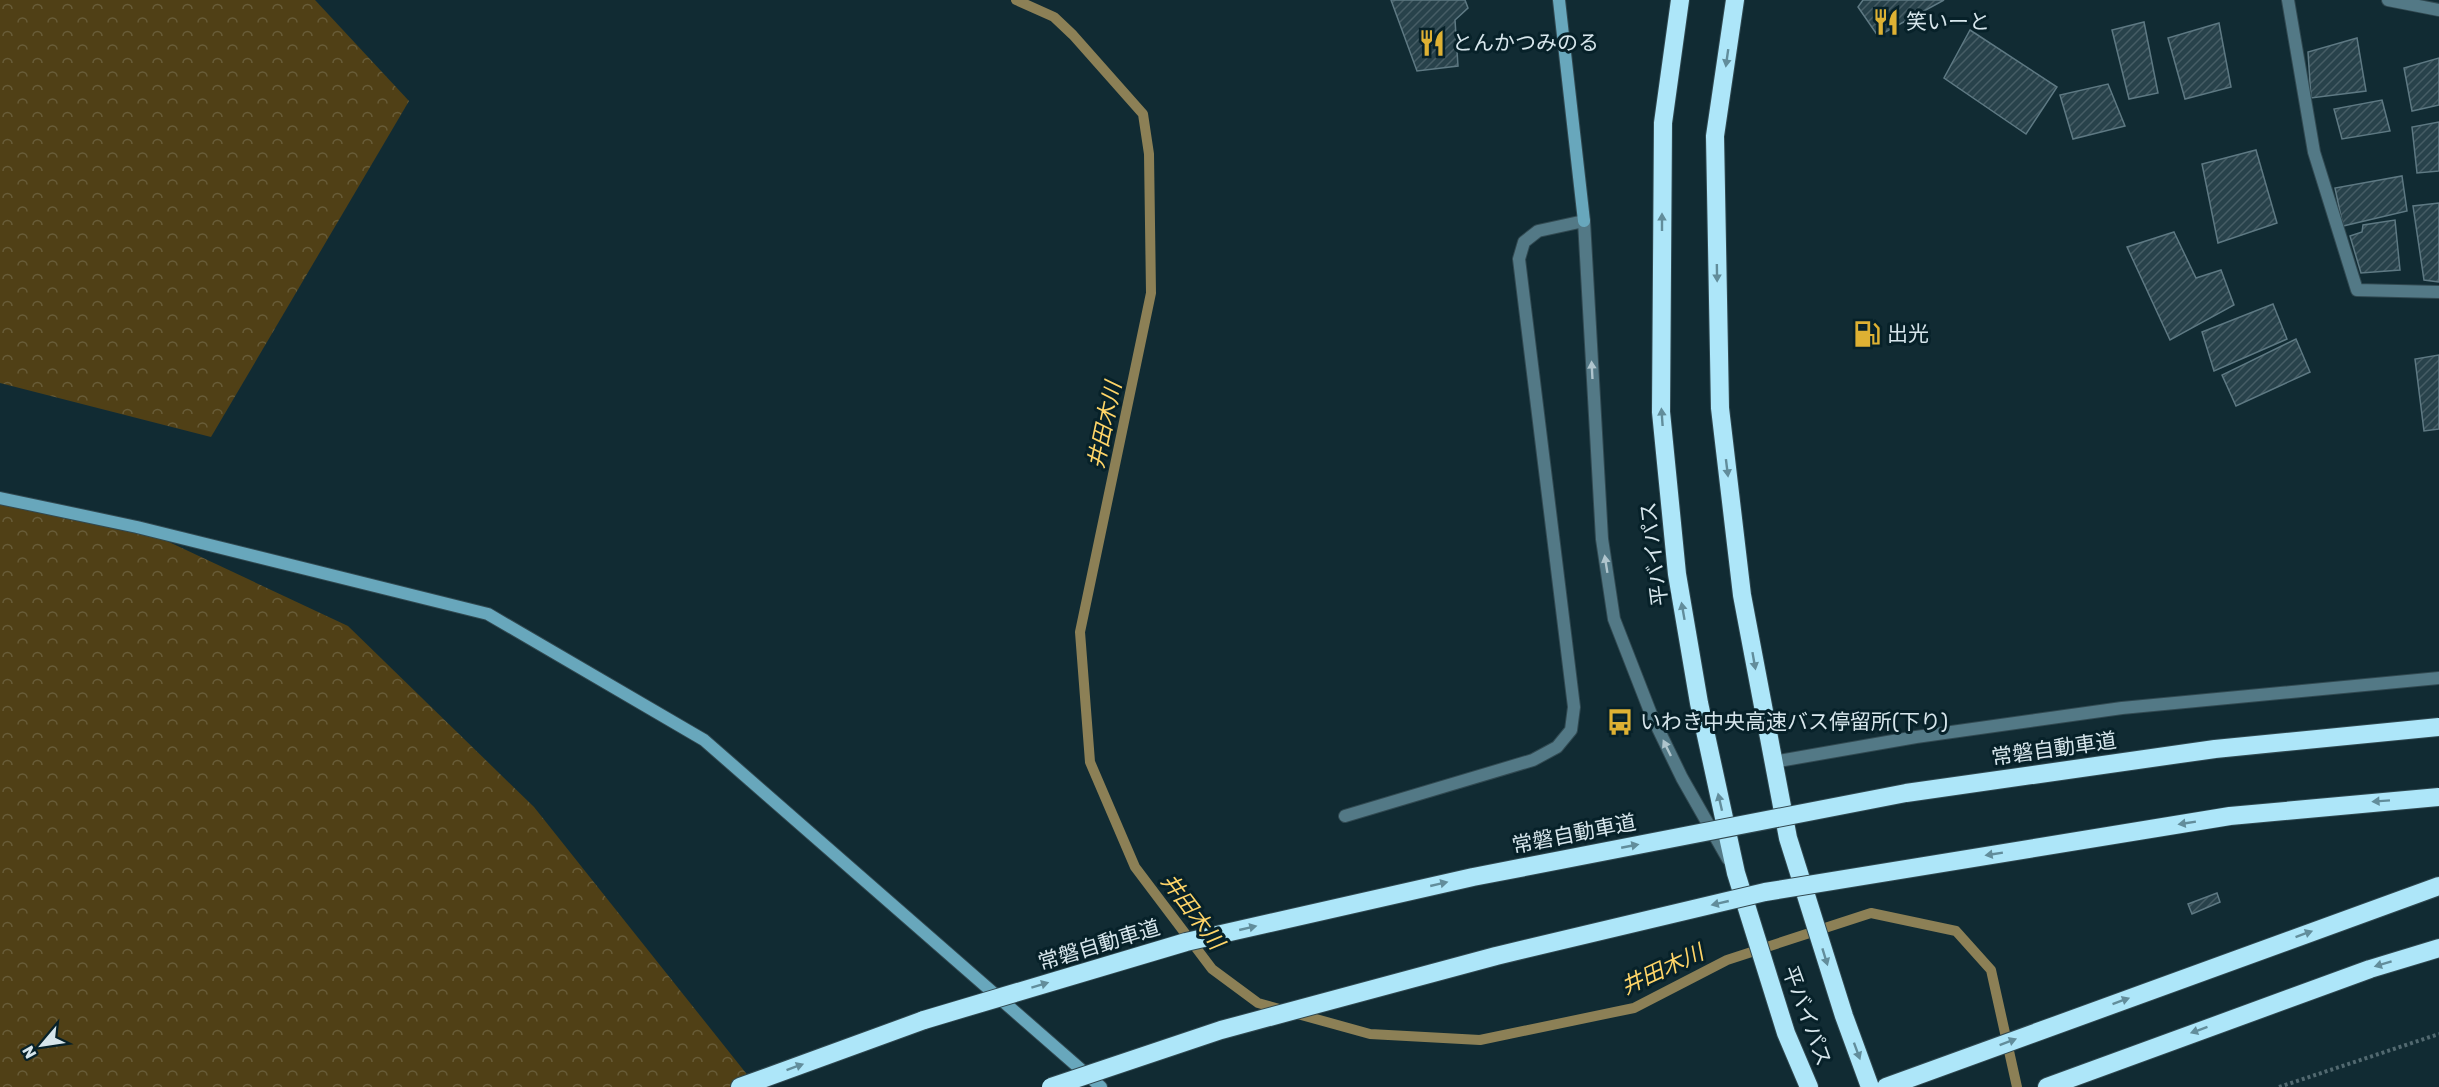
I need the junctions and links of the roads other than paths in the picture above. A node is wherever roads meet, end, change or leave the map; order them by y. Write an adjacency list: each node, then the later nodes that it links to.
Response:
1 (1559, 0): 7 (street)
2 (1680, 0): 15 (highway, 平バイパス, one-way to 2)
3 (1735, 0): 12 (highway, 平バイパス, one-way to 12)
4 (2288, 0): 8 (street)
5 (2388, 0): 6 (street)
6 (2439, 10)
7 (1584, 221): 14 (street); 15 (street, one-way to 7)
8 (2439, 292)
9 (0, 498): 20 (street)
10 (2439, 678): 12 (street)
11 (2439, 727): 18 (highway, 常磐自動車道, one-way to 11, bridge)
12 (1773, 762): 22 (highway, 平バイパス, one-way to 22)
13 (2439, 797): 19 (highway, one-way to 19, bridge)
14 (1346, 816)
15 (1736, 873): 21 (highway, 平バイパス)
16 (2439, 886): 23 (highway, one-way to 16)
17 (2439, 948): 24 (highway, one-way to 24)
18 (740, 1087)
19 (1051, 1087)
20 (1101, 1087)
21 (1809, 1087)
22 (1870, 1087)
23 (1886, 1087)
24 (2047, 1087)

